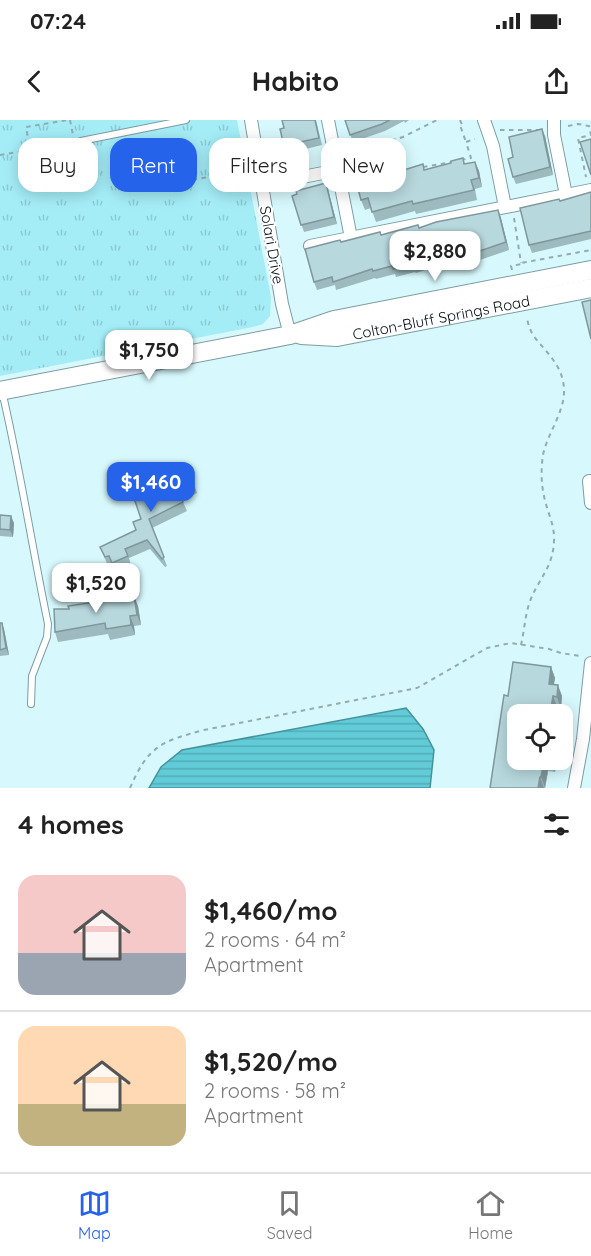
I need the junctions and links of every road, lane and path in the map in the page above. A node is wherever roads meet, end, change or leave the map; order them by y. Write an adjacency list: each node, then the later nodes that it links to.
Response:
1 (67, 120): 19 (path)
2 (186, 120): 14 (lane)
3 (251, 120): 15 (street, Solari Drive)
4 (328, 120): 16 (street)
5 (437, 120): 17 (path)
6 (460, 120): 18 (path)
7 (484, 120): 27 (street)
8 (582, 120): 10 (path)
9 (558, 124): 10 (path); 26 (street)
10 (578, 124): 22 (path)
11 (499, 130): 12 (path)
12 (545, 131)
13 (481, 137): 18 (path)
14 (96, 138)
15 (254, 138)
16 (332, 138)
17 (400, 138)
18 (466, 142): 20 (path)
19 (2, 155)
20 (416, 169)
21 (577, 170): 22 (path)
22 (584, 171): 23 (path)
23 (589, 187): 26 (street)
24 (263, 192): 36 (street, Solari Drive)
25 (342, 192): 28 (street)
26 (566, 195): 27 (street)
27 (509, 212): 28 (street); 31 (path)
28 (351, 238): 29 (street)
29 (310, 246)
30 (591, 250): 31 (path)
31 (521, 262): 32 (path)
32 (514, 266)
33 (591, 270): 36 (street, Colton-Bluff Springs Road)
34 (591, 288): 36 (street, Colton-Bluff Springs Road)
35 (525, 313): 40 (path)
36 (290, 334): 37 (street, Colton-Bluff Springs Road)
37 (1, 391): 42 (lane)
38 (590, 481): 39 (street)
39 (591, 503)
40 (521, 645): 41 (path); 43 (path)
41 (586, 659): 44 (street)
42 (31, 704)
43 (130, 788)
44 (574, 788)

